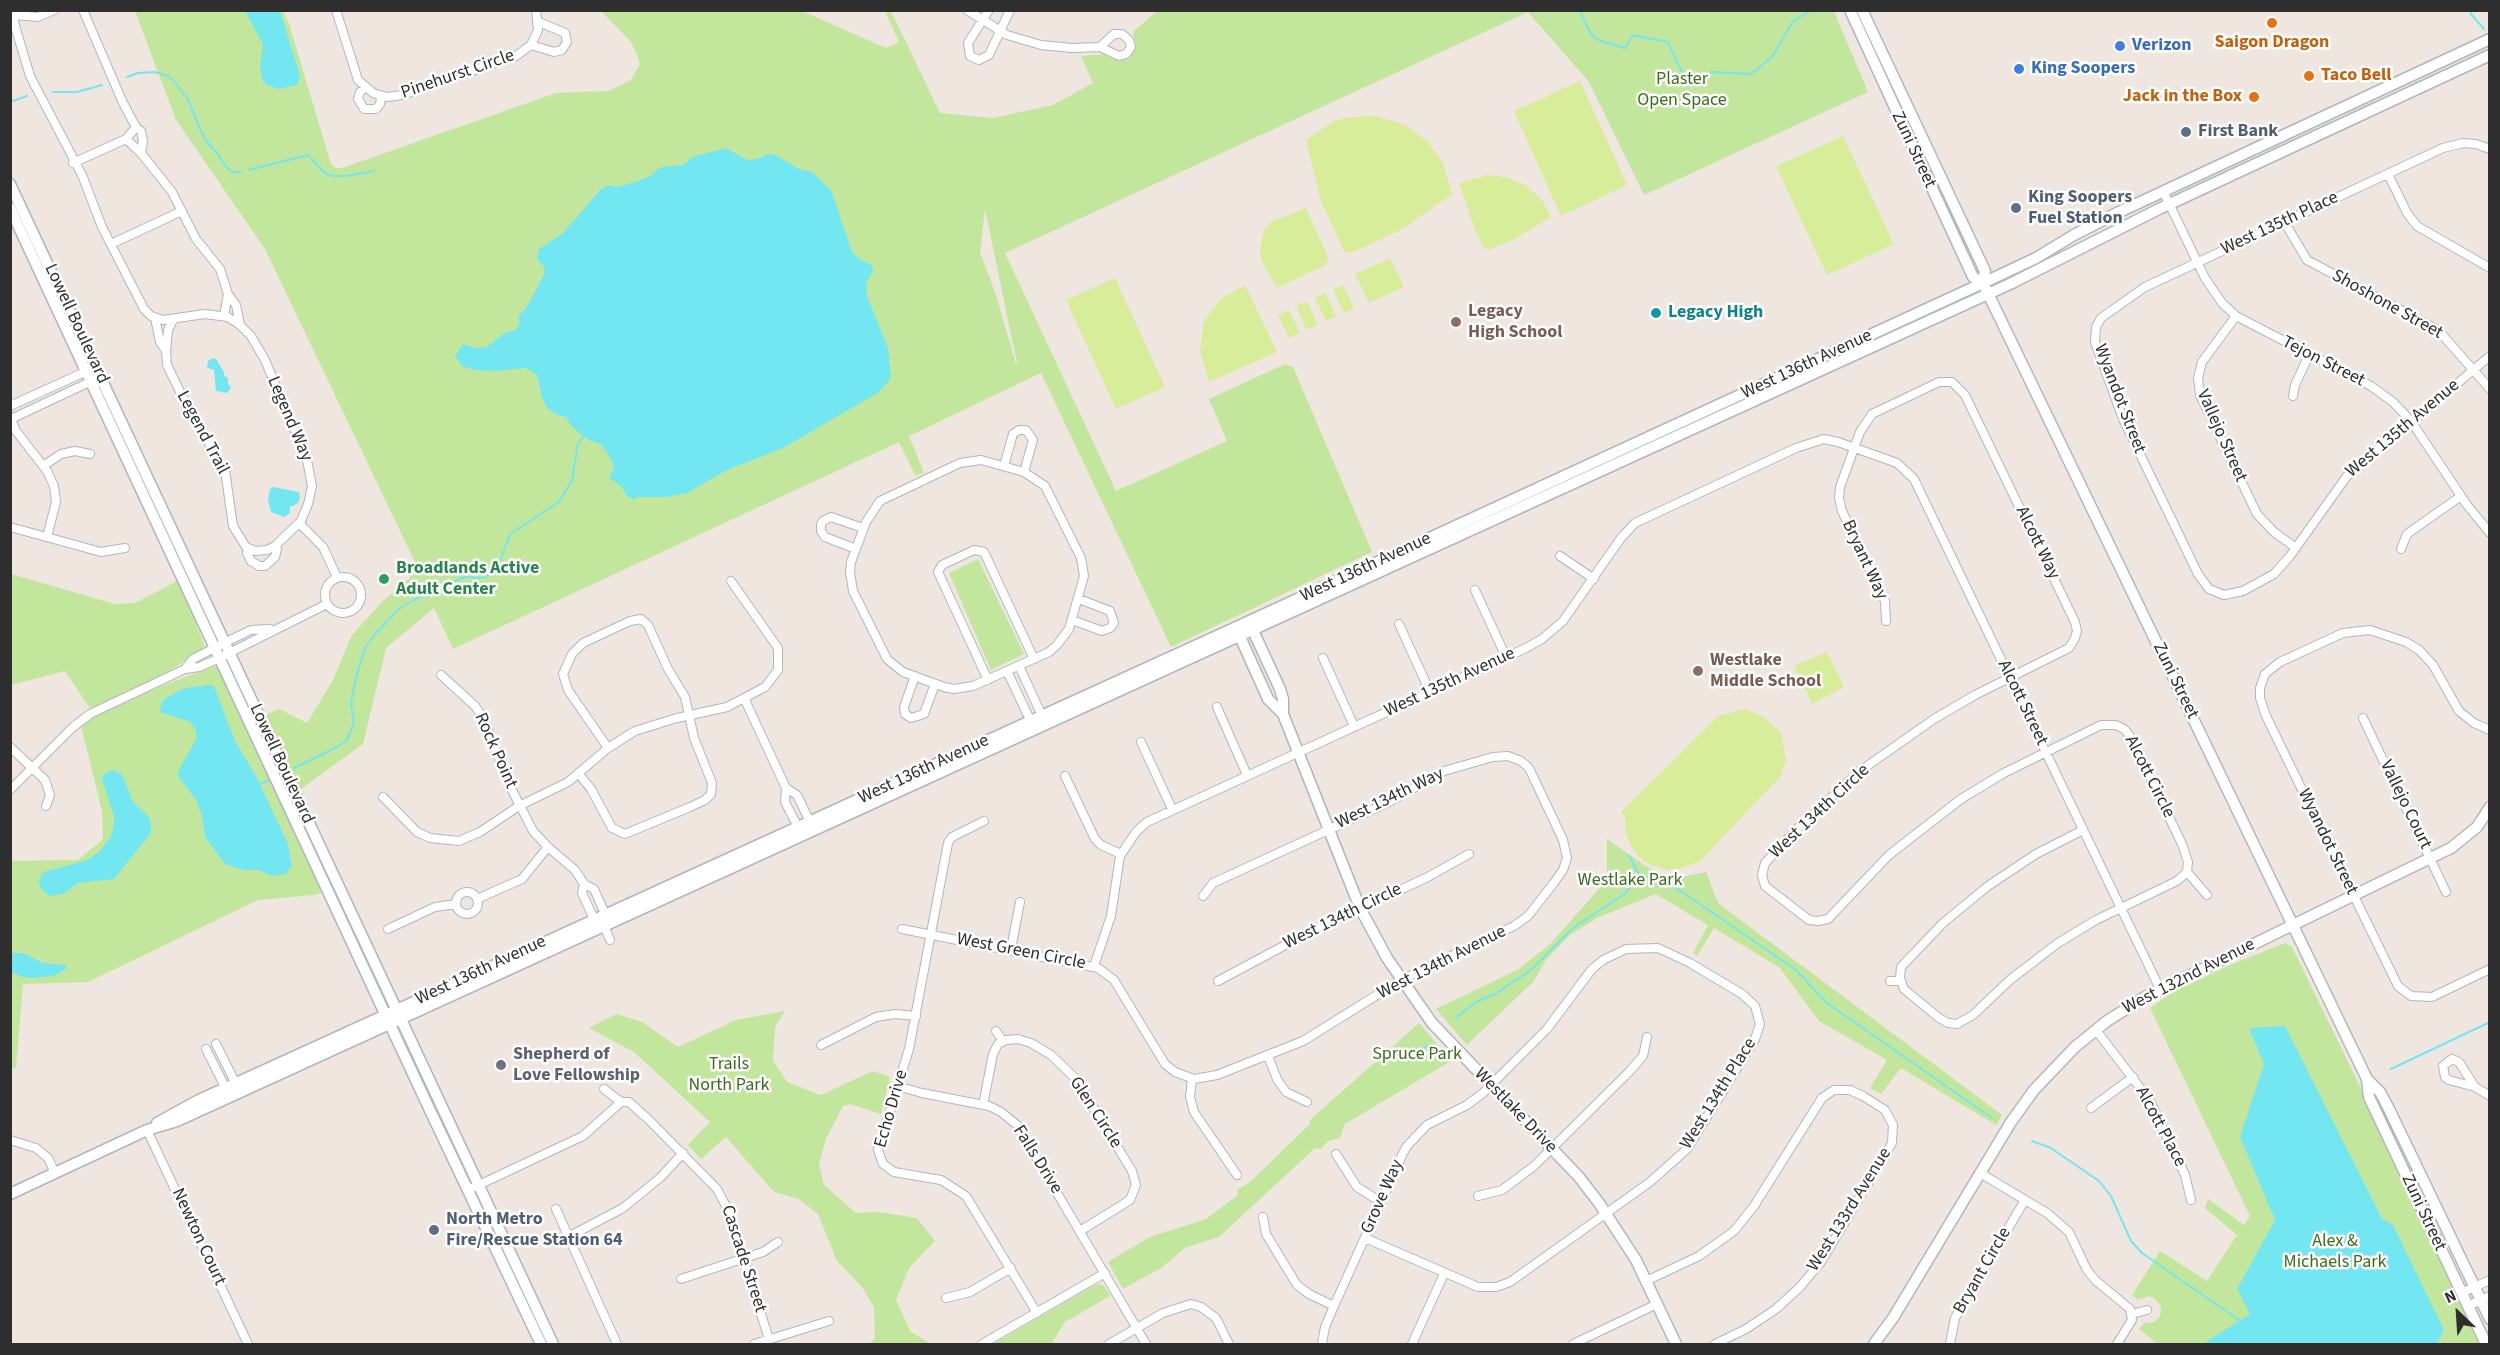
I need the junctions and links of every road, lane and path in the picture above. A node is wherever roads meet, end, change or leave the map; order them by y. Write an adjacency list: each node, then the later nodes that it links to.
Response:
1 (54, 10): 10 (street)
2 (83, 10): 20 (street, Legend Way)
3 (336, 10): 18 (street, Pinehurst Circle)
4 (536, 10): 12 (street)
5 (967, 10): 11 (street)
6 (989, 10): 11 (street)
7 (1010, 10): 13 (street)
8 (1850, 10): 35 (main road, Zuni Street)
9 (1862, 10): 35 (main road, Zuni Street)
10 (13, 13): 24 (street, Legend Trail)
11 (982, 21): 13 (street); 13 (street)
12 (538, 22): 15 (street, Pinehurst Circle); 15 (street, Pinehurst Circle)
13 (1000, 32): 16 (street)
14 (2490, 39): 27 (main road, West 136th Avenue)
15 (531, 45): 19 (street, Pinehurst Circle)
16 (1100, 47)
17 (2490, 54): 28 (main road, West 136th Avenue)
18 (365, 88): 19 (street, Pinehurst Circle); 19 (street, Pinehurst Circle)
19 (381, 96)
20 (136, 127): 21 (street); 23 (street, Legend Way)
21 (126, 139): 23 (street, Legend Way); 24 (street)
22 (2490, 149): 25 (street, West 135th Place)
23 (141, 153): 30 (street, Legend Way)
24 (74, 163): 32 (street, Legend Trail)
25 (2388, 174): 31 (street, West 135th Place); 34 (street)
26 (10, 184): 48 (main road, Lowell Boulevard)
27 (2163, 191): 28 (street, Tejon Street); 35 (main road, West 136th Avenue)
28 (2169, 204): 33 (street, Tejon Street); 35 (main road, West 136th Avenue)
29 (10, 208): 48 (main road, Lowell Boulevard)
30 (182, 212): 32 (street); 36 (street, Legend Way)
31 (2285, 223): 33 (street, West 135th Place); 46 (street, Shoshone Street)
32 (111, 244): 39 (street, Legend Trail)
33 (2198, 263): 38 (street, Tejon Street); 42 (street, West 135th Place)
34 (2490, 268)
35 (1985, 288): 49 (main road, West 136th Avenue); 150 (main road, Zuni Street)
36 (228, 294): 37 (street, Legend Way); 41 (street, Legend Way)
37 (225, 316): 40 (street); 41 (street, Legend Way)
38 (2236, 316): 44 (street, Tejon Street); 72 (street, Vallejo Street)
39 (155, 318): 40 (street); 43 (street, Legend Trail)
40 (173, 320): 43 (street, Legend Trail)
41 (240, 325): 64 (street, Legend Way)
42 (2096, 327): 80 (street, Wyandot Street)
43 (166, 351): 71 (street, Legend Trail)
44 (2309, 355): 52 (street); 55 (street, Tejon Street)
45 (2490, 356): 46 (street, West 135th Avenue)
46 (2474, 370): 51 (street, Shoshone Street); 55 (street, West 135th Avenue)
47 (1956, 373): 50 (street)
48 (94, 374): 53 (street); 54 (street); 88 (main road, Lowell Boulevard)
49 (1783, 381): 61 (main road, West 136th Avenue); 63 (main road, West 136th Avenue)
50 (1952, 382): 56 (street, Bryant Way); 96 (street, Alcott Way)
51 (2490, 389)
52 (2293, 396)
53 (10, 406)
54 (11, 418): 58 (street)
55 (2411, 421): 62 (street, Tejon Street); 72 (street, West 135th Avenue)
56 (1854, 448): 77 (street, West 135th Avenue); 84 (street, Bryant Way); 96 (street, Alcott Street)
57 (90, 454): 58 (street)
58 (43, 466): 68 (street)
59 (1004, 466): 60 (street); 60 (street); 66 (street)
60 (1024, 472): 81 (street)
61 (1527, 494): 63 (main road); 86 (main road, West 136th Avenue)
62 (2461, 496): 67 (street, Tejon Street); 74 (street)
63 (1521, 506): 86 (main road, West 136th Avenue)
64 (299, 523): 69 (street, Legend Trail); 76 (street)
65 (10, 527): 68 (street)
66 (863, 528): 73 (street); 73 (street)
67 (2490, 534)
68 (47, 537): 70 (street)
69 (275, 546): 71 (street); 71 (street, Legend Trail)
70 (125, 548)
71 (248, 548)
72 (2296, 548): 80 (street, West 135th Avenue)
73 (856, 549): 95 (street)
74 (2401, 549)
75 (1560, 556): 77 (street)
76 (338, 577): 82 (street); 82 (street)
77 (1594, 579): 89 (street, West 135th Avenue)
78 (731, 581): 100 (street)
79 (1475, 590): 89 (street)
80 (2218, 594)
81 (1079, 599): 83 (street); 83 (street)
82 (327, 604): 88 (street)
83 (1072, 620): 90 (street)
84 (1886, 621)
85 (1399, 624): 99 (street)
86 (1251, 625): 87 (main road, West 136th Avenue); 102 (main road, Westlake Drive)
87 (1238, 631): 102 (main road, Westlake Drive); 105 (main road, West 136th Avenue)
88 (223, 650): 114 (street); 165 (main road, Lowell Boulevard)
89 (1506, 657): 99 (street, West 135th Avenue)
90 (1034, 658): 92 (street); 97 (street)
91 (1323, 658): 107 (street)
92 (1018, 666): 93 (street); 105 (street)
93 (1007, 671): 97 (street); 106 (street)
94 (441, 675): 122 (street, Rock Point)
95 (915, 676): 98 (street); 98 (street)
96 (2009, 678): 113 (street, Alcott Street); 137 (street, West 134th Circle)
97 (988, 680): 98 (street)
98 (935, 684)
99 (1430, 692): 107 (street, West 135th Avenue)
100 (744, 698): 103 (street); 118 (street)
101 (1217, 707): 116 (street)
102 (1283, 714): 112 (main road, Westlake Drive)
103 (689, 716): 111 (street); 111 (street); 115 (street)
104 (2363, 718): 134 (street, Vallejo Court)
105 (1044, 720): 106 (main road, West 136th Avenue)
106 (1032, 725): 127 (main road, West 136th Avenue)
107 (1354, 726): 112 (street, West 135th Avenue)
108 (2490, 730): 142 (street, Wyandot Street)
109 (1141, 742): 123 (street)
110 (10, 747): 114 (street)
111 (608, 748): 115 (street)
112 (1298, 752): 116 (street, West 135th Avenue); 128 (main road, Westlake Drive)
113 (2046, 752): 129 (street, Alcott Street); 135 (street, Alcott Circle); 137 (street, West 134th Circle)
114 (34, 768): 119 (street); 121 (street)
115 (578, 773): 122 (street)
116 (1248, 775): 123 (street, West 135th Avenue)
117 (1065, 776): 132 (street)
118 (786, 788): 127 (street); 130 (street)
119 (10, 790)
120 (383, 797): 122 (street)
121 (46, 806)
122 (519, 806): 131 (street, Rock Point)
123 (1172, 809): 132 (street, West 135th Avenue)
124 (2489, 812): 134 (main road, West 132nd Avenue)
125 (984, 821): 154 (street, Echo Drive)
126 (1555, 824): 128 (street, West 134th Way); 159 (street, West 134th Avenue)
127 (812, 826): 130 (main road, West 136th Avenue)
128 (1328, 830): 141 (street, West 134th Way); 146 (main road, Westlake Drive)
129 (2083, 830): 147 (street, Alcott Street); 162 (street)
130 (800, 831): 148 (main road, West 136th Avenue); 151 (main road, West 136th Avenue)
131 (548, 848): 138 (street, Rock Point); 143 (street)
132 (1121, 854): 157 (street, West 135th Avenue)
133 (1469, 854): 146 (street, West 134th Circle)
134 (2431, 858): 139 (street, Vallejo Court); 142 (main road, West 132nd Avenue)
135 (2187, 872): 140 (street, Alcott Circle); 147 (street)
136 (1753, 878): 137 (street)
137 (1762, 878)
138 (584, 884): 148 (street, Rock Point); 149 (street)
139 (2446, 892)
140 (2206, 895)
141 (1203, 896)
142 (2353, 896): 150 (main road, West 132nd Avenue); 158 (street, Wyandot Street)
143 (477, 899): 145 (street); 145 (street)
144 (1020, 902): 156 (street)
145 (456, 904): 152 (street)
146 (1360, 908): 159 (main road, Westlake Drive); 160 (street, West 134th Circle)
147 (2121, 908): 163 (street, Alcott Street); 166 (street)
148 (605, 914): 149 (main road, West 136th Avenue); 151 (street)
149 (594, 919): 151 (street); 165 (main road, West 136th Avenue)
150 (2292, 925): 163 (main road, West 132nd Avenue); 178 (main road, Zuni Street)
151 (604, 926): 155 (street); 165 (main road, West 136th Avenue)
152 (388, 929)
153 (902, 929): 154 (street, West Green Circle)
154 (930, 935): 156 (street, West Green Circle); 164 (street, Echo Drive)
155 (610, 940)
156 (1011, 949): 157 (street, West Green Circle)
157 (1094, 966): 177 (street, West Green Circle)
158 (2490, 969)
159 (1401, 980): 175 (street, West 134th Avenue); 180 (main road, Westlake Drive)
160 (1218, 981)
161 (1890, 981): 162 (street)
162 (1900, 981): 166 (street)
163 (2160, 989): 167 (main road, West 132nd Avenue)
164 (916, 1016): 173 (street); 179 (street, Echo Drive)
165 (393, 1017): 183 (main road, West 136th Avenue); 199 (main road, Lowell Boulevard)
166 (1957, 1024): 169 (street)
167 (2096, 1030): 176 (street, Alcott Place); 197 (main road, West 132nd Avenue)
168 (996, 1031): 171 (street)
169 (1958, 1034)
170 (1647, 1037): 191 (street)
171 (1003, 1041): 187 (street); 200 (street, Glen Circle)
172 (216, 1044): 183 (street)
173 (820, 1045)
174 (206, 1049): 183 (street)
175 (1268, 1056): 177 (street, West 134th Avenue); 186 (street)
176 (2133, 1077): 188 (street); 205 (street, Alcott Place)
177 (1192, 1079): 198 (street)
178 (2367, 1079): 221 (main road, Zuni Street); 222 (main road, Zuni Street)
179 (897, 1086): 187 (street, Falls Drive); 194 (street, Echo Drive)
180 (1491, 1086): 191 (main road, Westlake Drive); 206 (street, Grove Way); 208 (street, West 134th Place)
181 (2475, 1087): 184 (street)
182 (604, 1089): 185 (street, Cascade Street)
183 (233, 1091): 189 (main road, West 136th Avenue)
184 (2490, 1096)
185 (621, 1102): 192 (street, Cascade Street); 199 (street)
186 (1307, 1102)
187 (982, 1105): 210 (street, Falls Drive)
188 (2091, 1108)
189 (147, 1130): 196 (main road, West 136th Avenue); 237 (street, Newton Court)
190 (10, 1140): 196 (street)
191 (1551, 1149): 203 (street); 208 (main road, Westlake Drive)
192 (683, 1153): 211 (street); 214 (street, Cascade Street)
193 (1336, 1154): 206 (street)
194 (879, 1158): 195 (street); 215 (street, Echo Drive)
195 (870, 1160)
196 (55, 1173): 201 (main road, West 136th Avenue)
197 (1980, 1173): 204 (street); 251 (main road, West 132nd Avenue)
198 (1237, 1175)
199 (473, 1188): 238 (main road, Lowell Boulevard); 239 (main road, Lowell Boulevard)
200 (1135, 1191): 202 (street); 210 (street)
201 (10, 1194)
202 (1145, 1194)
203 (1478, 1196)
204 (2025, 1200): 232 (street); 252 (street, Bryant Circle)
205 (2191, 1200)
206 (1381, 1202): 212 (street, Grove Way)
207 (556, 1209): 211 (street)
208 (1607, 1213): 217 (street, West 134th Place); 220 (main road, Westlake Drive)
209 (1263, 1217): 228 (street)
210 (1080, 1231): 216 (street, Falls Drive)
211 (568, 1237): 240 (street)
212 (1365, 1238): 217 (street, West 134th Place); 228 (street, Grove Way)
213 (778, 1242): 214 (street)
214 (743, 1258): 218 (street); 236 (street, Cascade Street)
215 (1011, 1268): 224 (street); 231 (street, Echo Drive)
216 (1105, 1273): 231 (street); 235 (street, Falls Drive)
217 (1444, 1274): 247 (street)
218 (681, 1279)
219 (2490, 1280): 221 (street)
220 (1646, 1281): 226 (main road, Westlake Drive); 250 (street, West 133rd Avenue)
221 (2475, 1286): 222 (street); 225 (main road, Zuni Street)
222 (2462, 1293): 229 (main road, Zuni Street)
223 (1199, 1294): 227 (street)
224 (946, 1298)
225 (2485, 1298): 229 (street); 233 (main road, Zuni Street)
226 (1657, 1304): 248 (street); 249 (main road, Westlake Drive)
227 (1196, 1305): 235 (street); 245 (street)
228 (1334, 1306): 246 (street, Grove Way)
229 (2468, 1306): 254 (main road, Zuni Street)
230 (2147, 1310): 232 (street)
231 (1037, 1313): 242 (street)
232 (2132, 1314): 253 (street)
233 (2490, 1319)
234 (829, 1321): 236 (street)
235 (1137, 1328): 243 (street); 244 (street, Falls Drive)
236 (768, 1339): 241 (street)
237 (248, 1344)
238 (541, 1344)
239 (553, 1344)
240 (617, 1344)
241 (754, 1344)
242 (982, 1344)
243 (1109, 1344)
244 (1146, 1344)
245 (1229, 1344)
246 (1322, 1344)
247 (1412, 1344)
248 (1573, 1344)
249 (1676, 1344)
250 (1715, 1344)
251 (1874, 1344)
252 (1950, 1344)
253 (2117, 1344)
254 (2486, 1344)

